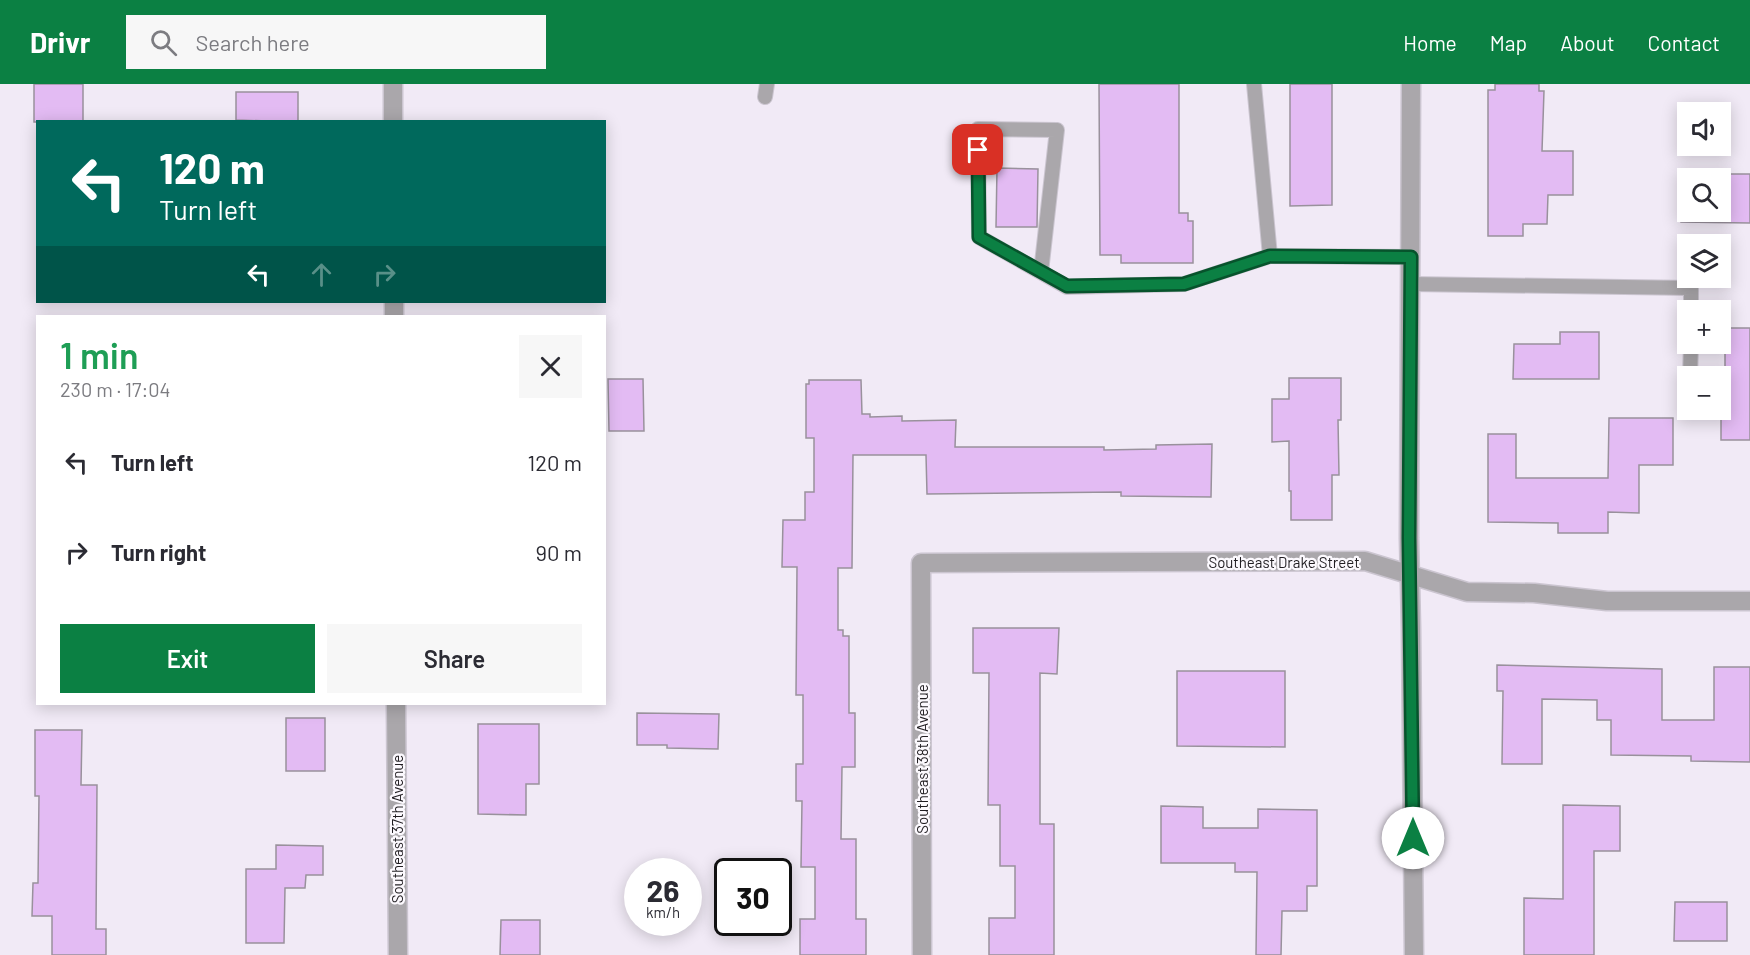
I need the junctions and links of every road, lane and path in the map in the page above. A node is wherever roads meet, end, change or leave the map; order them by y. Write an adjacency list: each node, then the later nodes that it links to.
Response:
1 (393, 84): 4 (street)
2 (1254, 84): 5 (lane)
3 (1411, 84): 6 (street)
4 (393, 120)
5 (1270, 256): 6 (lane); 7 (lane)
6 (1411, 257): 8 (street)
7 (1041, 272): 7 (lane)
8 (1410, 284): 9 (lane); 11 (street)
9 (1691, 300)
10 (921, 563): 11 (street, Southeast Drake Street); 15 (street, Southeast 38th Avenue)
11 (1410, 576): 12 (street, Southeast Drake Street); 16 (street)
12 (1750, 601)
13 (396, 705): 14 (street, Southeast 37th Avenue)
14 (398, 955)
15 (922, 955)
16 (1414, 955)

